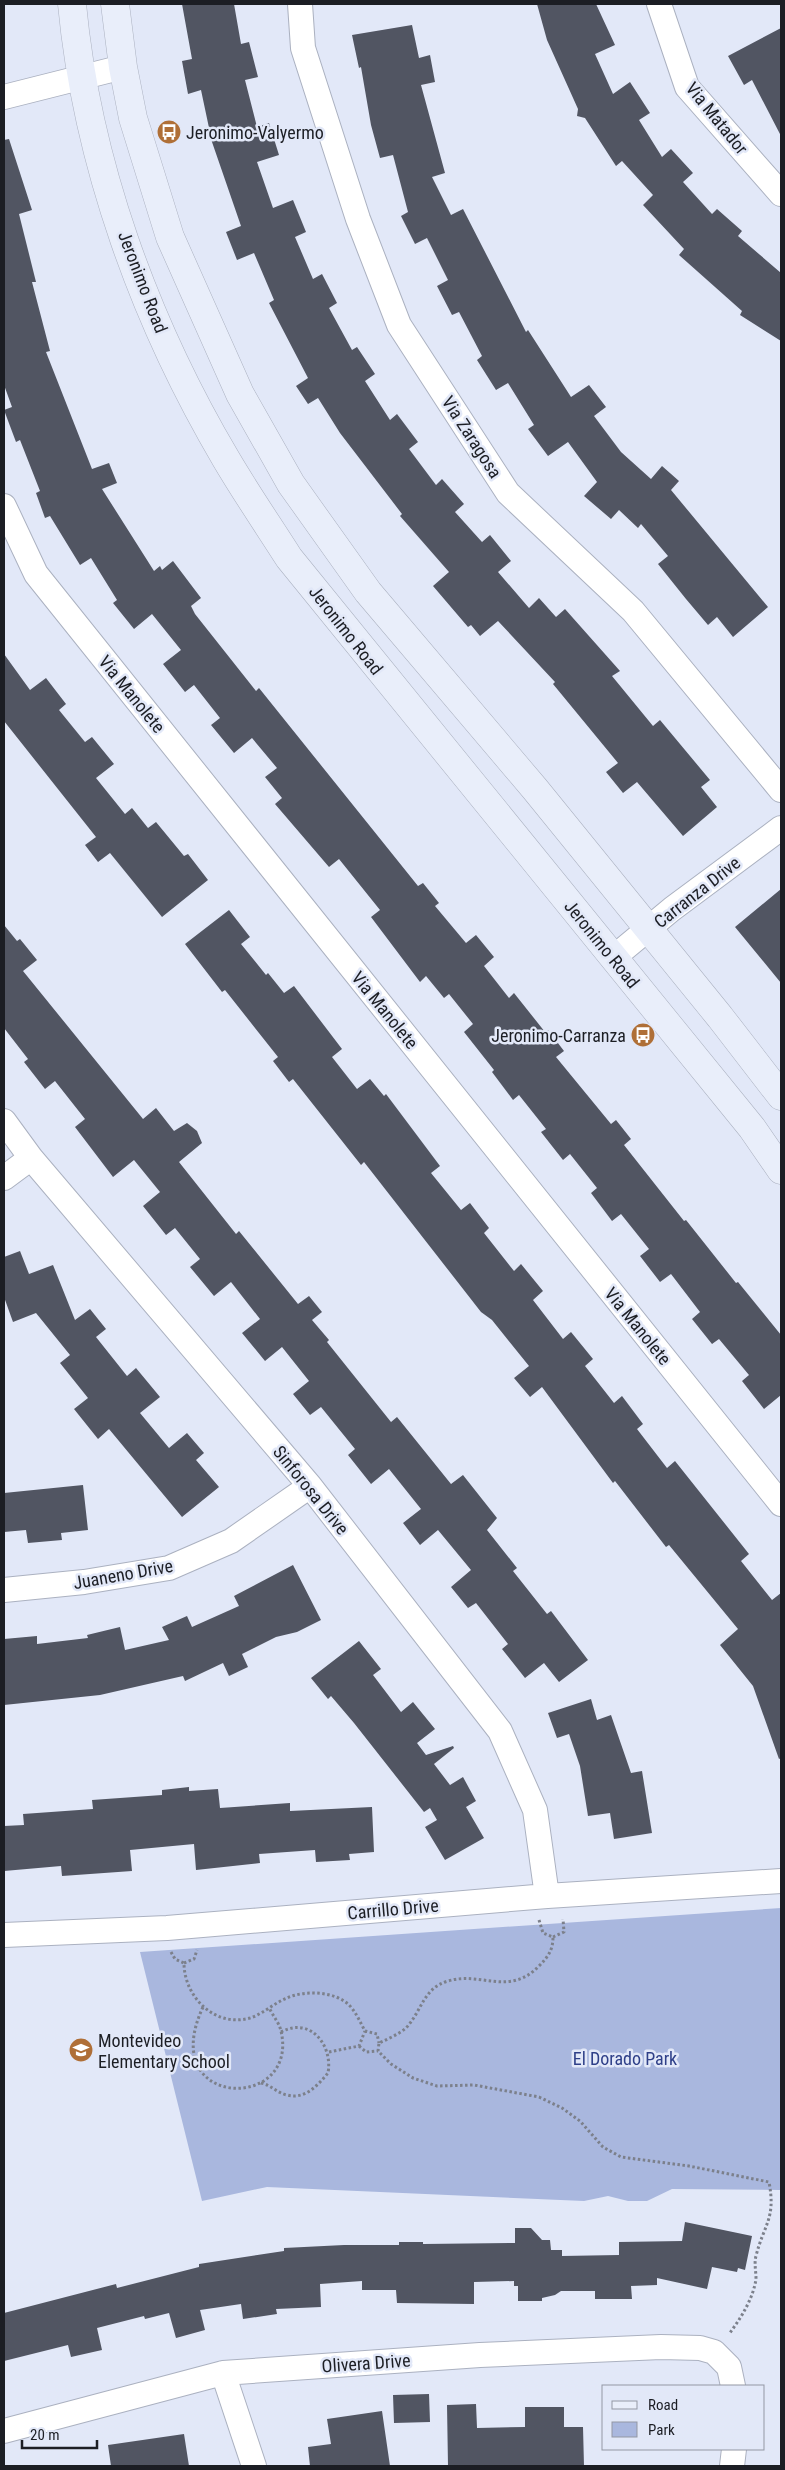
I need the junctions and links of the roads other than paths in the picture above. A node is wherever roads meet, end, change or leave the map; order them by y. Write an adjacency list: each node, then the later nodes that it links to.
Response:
1 (72, 4): 6 (main road, Jeronimo Road)
2 (115, 4): 5 (main road)
3 (300, 4): 10 (street, Via Zaragosa)
4 (659, 4): 8 (street, Via Matador)
5 (123, 67): 6 (street); 12 (main road)
6 (83, 78): 7 (street); 13 (main road, Jeronimo Road)
7 (4, 97)
8 (781, 194)
9 (4, 506): 20 (street, Via Manolete)
10 (781, 790)
11 (781, 828): 12 (street, Carranza Drive)
12 (648, 930): 13 (street, Carranza Drive); 14 (main road)
13 (614, 958): 17 (main road, Jeronimo Road)
14 (781, 1096)
15 (4, 1121): 16 (street, Sinforosa Drive)
16 (31, 1158): 18 (street); 19 (street, Sinforosa Drive)
17 (781, 1170)
18 (4, 1178)
19 (310, 1486): 21 (street, Juaneno Drive); 23 (street, Sinforosa Drive)
20 (781, 1504)
21 (4, 1590)
22 (781, 1881): 23 (street, Carrillo Drive)
23 (541, 1897): 24 (street, Carrillo Drive)
24 (4, 1935)
25 (223, 2373): 26 (street, Olivera Drive); 27 (street, Olivera Drive); 29 (street)
26 (731, 2377)
27 (4, 2431)
28 (734, 2450): 30 (street)
29 (254, 2466)
30 (732, 2466)

